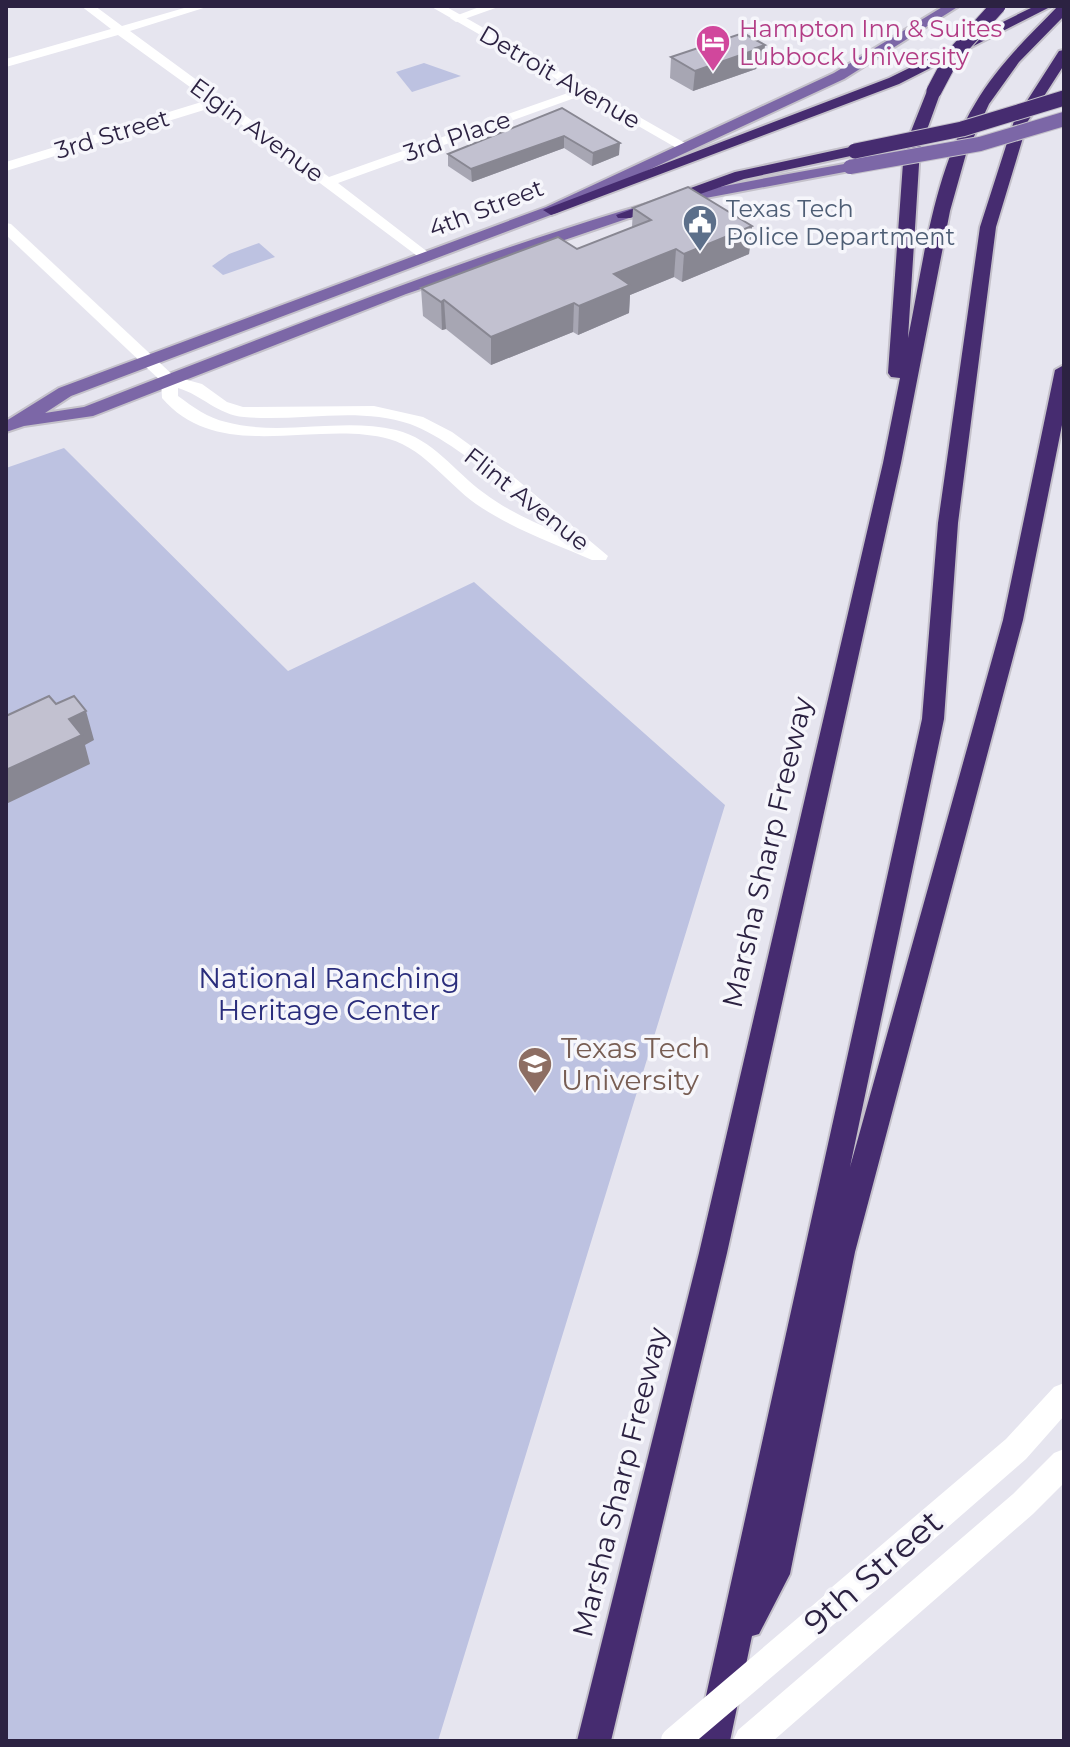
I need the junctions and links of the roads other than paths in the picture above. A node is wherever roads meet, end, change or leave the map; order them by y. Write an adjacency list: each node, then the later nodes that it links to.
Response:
1 (87, 6): 10 (street, Elgin Avenue)
2 (204, 6): 10 (street)
3 (436, 6): 9 (street, Detroit Avenue)
4 (495, 6): 9 (street)
5 (953, 6): 17 (main road, 4th Street)
6 (998, 6): 29 (highway, bridge)
7 (1045, 6): 21 (highway)
8 (1064, 8): 29 (highway, Marsha Sharp Freeway)
9 (456, 18): 13 (street, Detroit Avenue)
10 (121, 30): 12 (street); 15 (street, Elgin Avenue)
11 (1064, 54): 32 (highway)
12 (6, 63)
13 (587, 91): 17 (street, Detroit Avenue); 20 (street, 3rd Place)
14 (1064, 98): 18 (highway, bridge)
15 (218, 101): 19 (street, 3rd Street); 20 (street, Elgin Avenue)
16 (1064, 119): 18 (main road, bridge)
17 (685, 147): 21 (main road, 4th Street)
18 (852, 159): 22 (highway)
19 (6, 167)
20 (327, 182): 24 (street, Elgin Avenue)
21 (551, 210): 24 (main road, 4th Street)
22 (624, 215): 27 (main road, 4th Street)
23 (6, 227): 25 (street, Flint Avenue)
24 (424, 256): 25 (main road, 4th Street)
25 (148, 360): 27 (street, Flint Avenue); 28 (main road, 4th Street)
26 (1064, 370): 32 (highway)
27 (169, 380): 27 (street, Flint Avenue); 28 (main road, 4th Street)
28 (14, 424)
29 (892, 463): 33 (highway, Marsha Sharp Freeway)
30 (1064, 1396): 34 (street, 9th Street, bridge)
31 (1064, 1463): 36 (street, 9th Street)
32 (734, 1645): 35 (highway)
33 (594, 1741)
34 (675, 1741)
35 (713, 1741)
36 (749, 1741)

